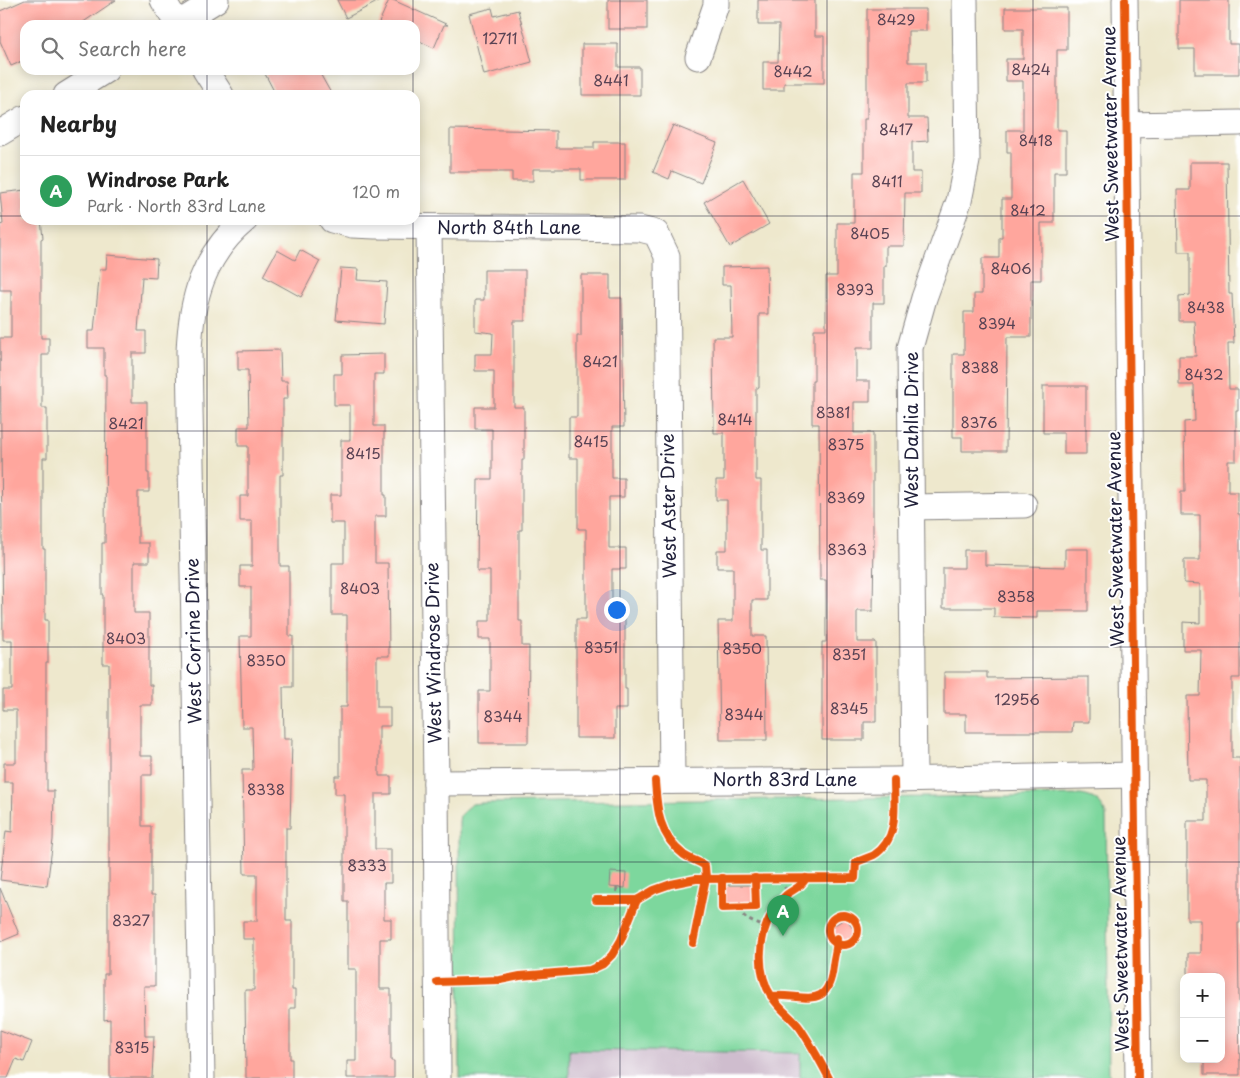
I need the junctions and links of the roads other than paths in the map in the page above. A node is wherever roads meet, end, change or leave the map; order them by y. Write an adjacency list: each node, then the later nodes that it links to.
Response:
1 (163, 0): 6 (street)
2 (216, 0): 7 (street)
3 (716, 0): 8 (street)
4 (966, 0): 22 (street, West Dahlia Drive)
5 (1125, 0): 15 (street, West Sweetwater Avenue)
6 (174, 20)
7 (185, 20)
8 (698, 57)
9 (98, 75): 11 (street)
10 (208, 75): 12 (street)
11 (74, 90)
12 (218, 90)
13 (20, 121): 16 (street)
14 (1240, 123): 15 (street)
15 (1125, 125): 23 (street, West Sweetwater Avenue)
16 (0, 133)
17 (239, 225): 27 (street, West Corrine Drive)
18 (352, 225): 19 (street, North 84th Lane)
19 (429, 228): 20 (street, North 84th Lane); 26 (street, West Windrose Drive)
20 (656, 233): 25 (street, West Aster Drive)
21 (1024, 505): 22 (street)
22 (911, 507): 24 (street, West Dahlia Drive)
23 (1134, 775): 24 (street, North 83rd Lane); 29 (street, West Sweetwater Avenue)
24 (904, 779): 25 (street, North 83rd Lane)
25 (663, 781): 26 (street, North 83rd Lane)
26 (436, 783): 28 (street, West Windrose Drive)
27 (202, 1078)
28 (438, 1078)
29 (1138, 1078)

